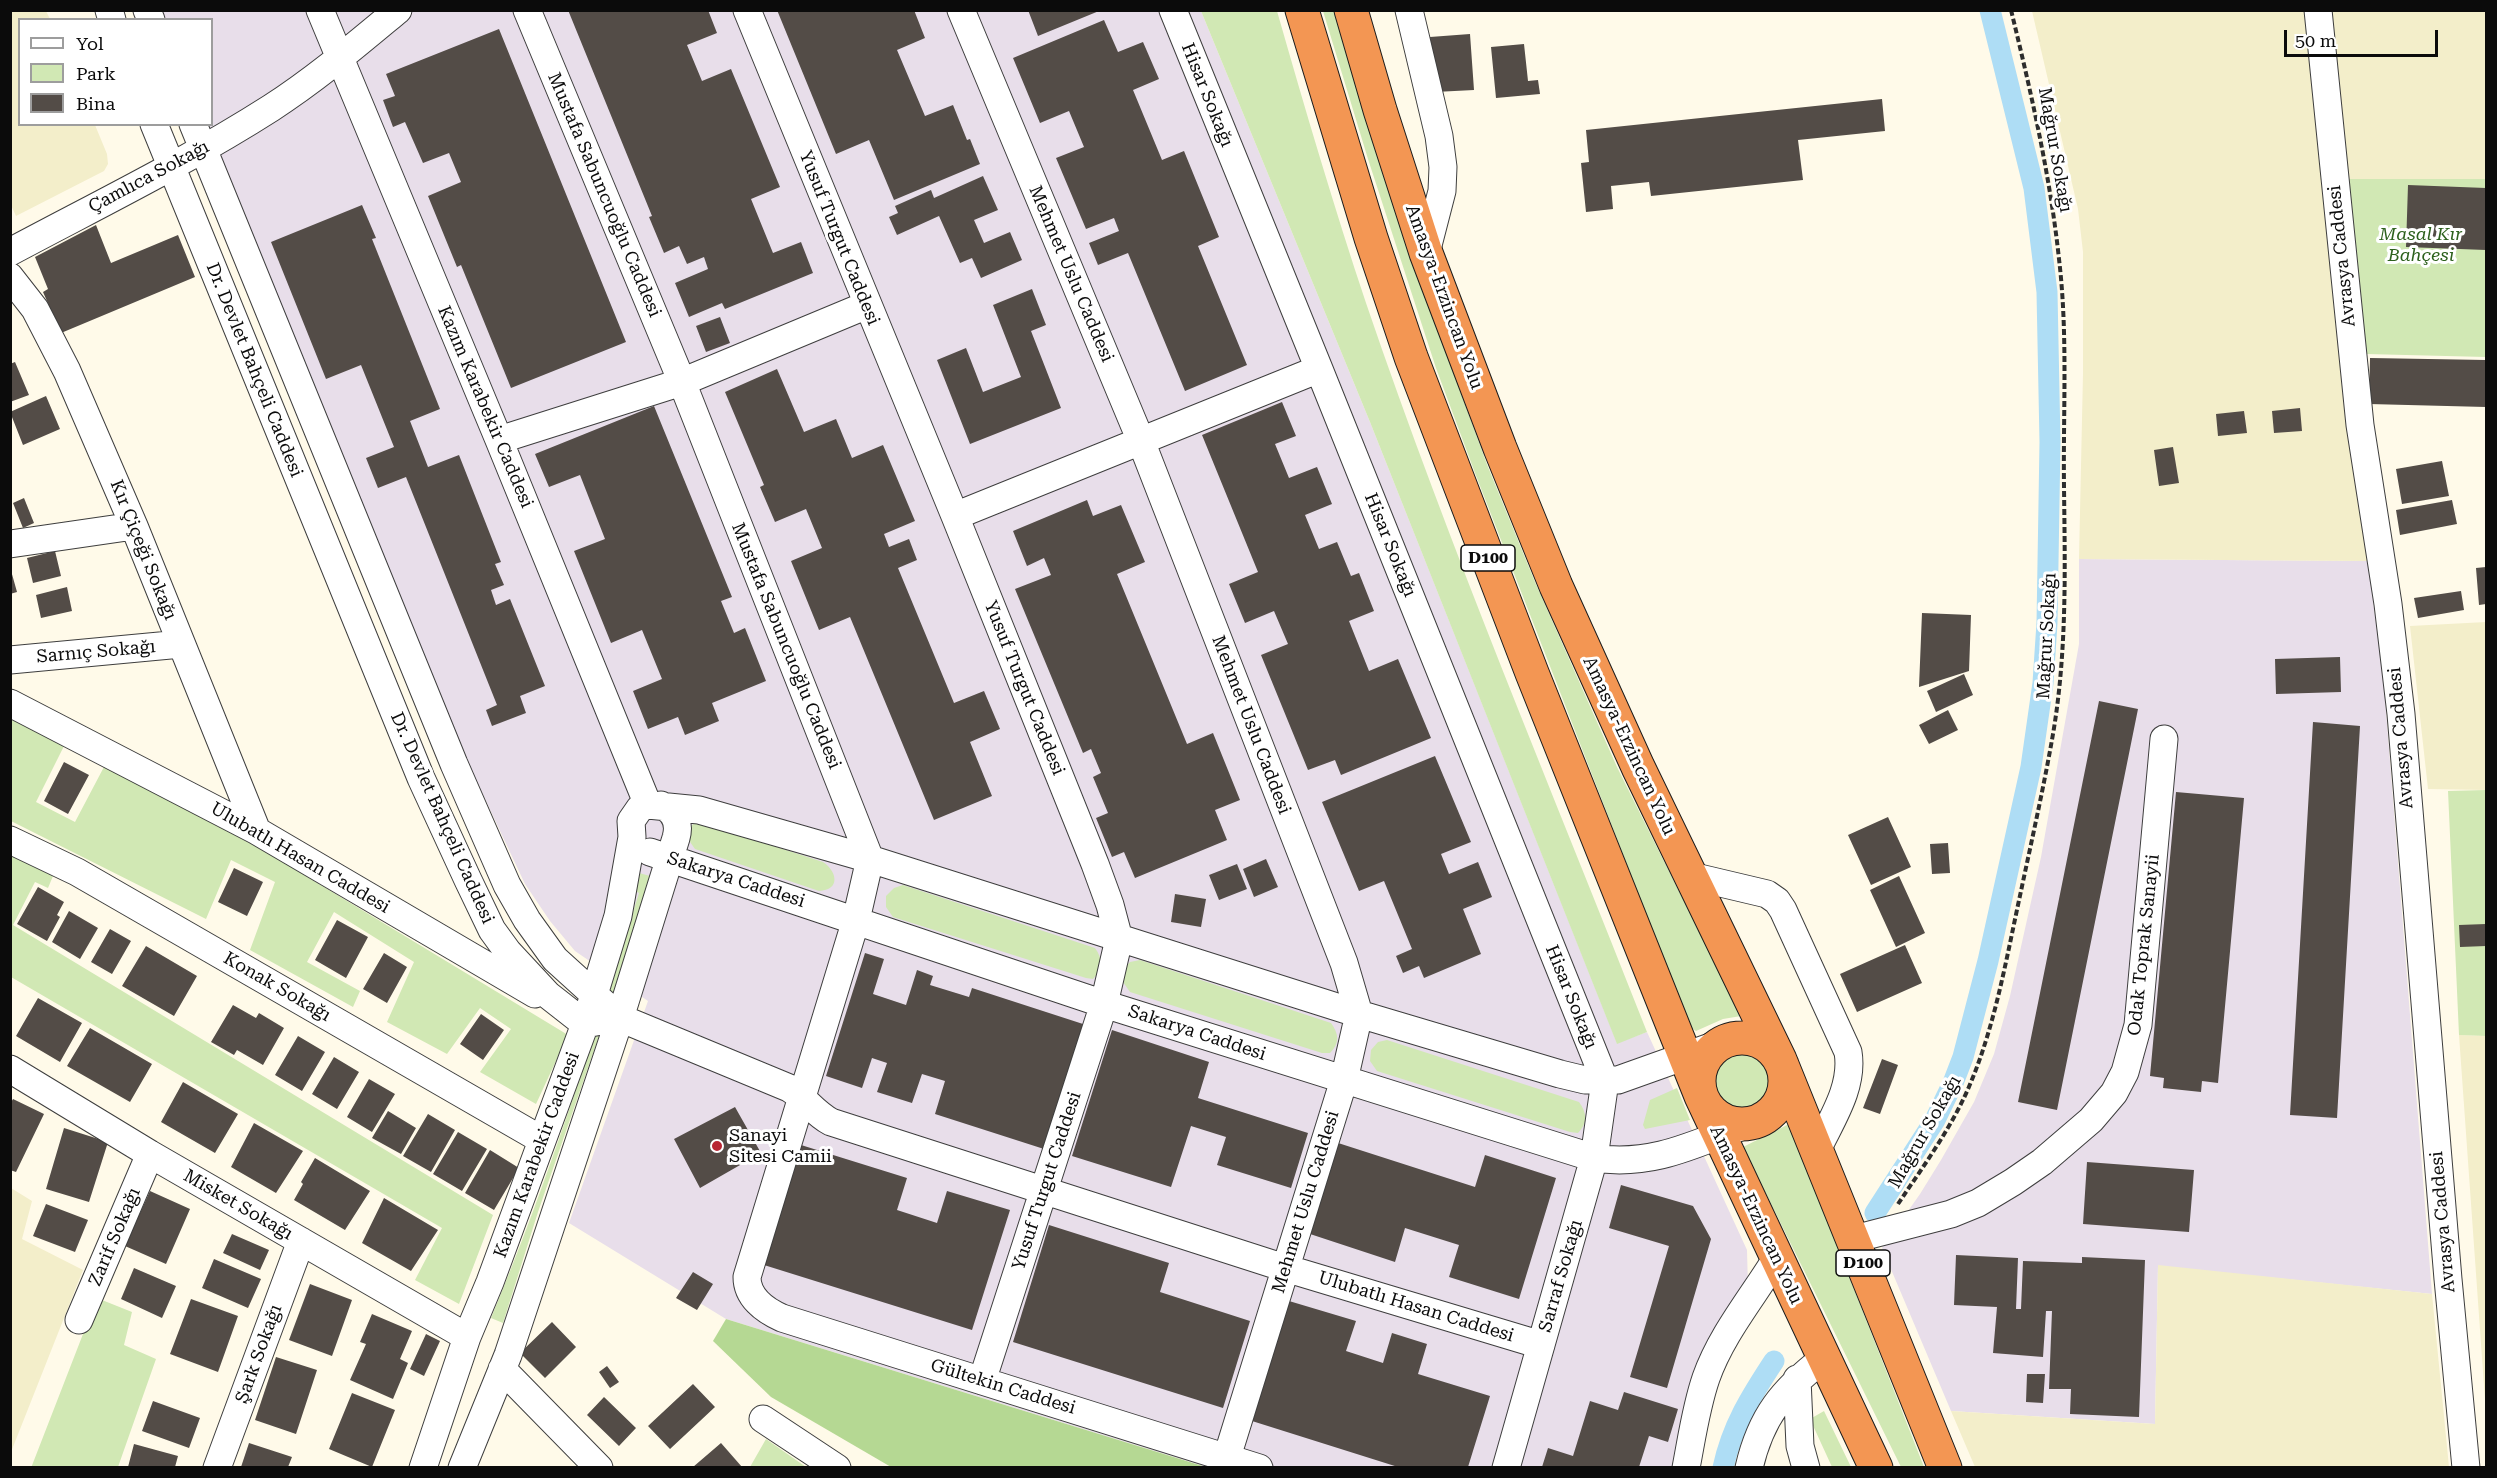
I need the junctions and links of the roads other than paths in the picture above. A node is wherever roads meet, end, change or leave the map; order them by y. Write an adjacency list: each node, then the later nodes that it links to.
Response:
1 (320, 10): 11 (street, Kazım Karabekir Caddesi)
2 (398, 10): 11 (street, Çamlıca Sokağı)
3 (527, 10): 20 (street, Mustafa Sabuncuoğlu Caddesi)
4 (747, 10): 18 (street, Yusuf Turgut Caddesi)
5 (961, 10): 22 (street, Mehmet Uslu Caddesi)
6 (1173, 10): 19 (street, Hisar Sokağı)
7 (1302, 10): 44 (highway, D100)
8 (1351, 10): 16 (highway, Amasya-Erzincan Yolu / D100)
9 (1409, 10): 16 (street)
10 (2318, 10): 82 (street, Avrasya Caddesi)
11 (339, 59): 13 (street, Çamlıca Sokağı); 21 (street, Kazım Karabekir Caddesi)
12 (155, 126): 14 (street, Dr. Devlet Bahçeli Caddesi)
13 (198, 136): 14 (street, Çamlıca Sokağı); 38 (street, Dr. Devlet Bahçeli Caddesi)
14 (171, 166): 15 (street, Çamlıca Sokağı); 42 (street, Dr. Devlet Bahçeli Caddesi)
15 (10, 252)
16 (1426, 253): 35 (highway, Amasya-Erzincan Yolu / D100)
17 (10, 277): 24 (street, Kır Çiçeği Sokağı)
18 (867, 305): 20 (street); 23 (street, Yusuf Turgut Caddesi)
19 (1319, 369): 22 (street); 48 (street, Hisar Sokağı)
20 (682, 382): 21 (street); 34 (street, Mustafa Sabuncuoğlu Caddesi)
21 (499, 440): 30 (street, Kazım Karabekir Caddesi)
22 (1141, 441): 23 (street); 40 (street, Mehmet Uslu Caddesi)
23 (955, 516): 37 (street, Yusuf Turgut Caddesi)
24 (134, 526): 25 (street); 26 (street, Kır Çiçeği Sokağı)
25 (10, 543)
26 (181, 644): 27 (street, Sarnıç Sokağı); 31 (street, Kır Çiçeği Sokağı)
27 (10, 660)
28 (10, 703): 31 (street, Ulubatlı Hasan Caddesi)
29 (2164, 739): 57 (street, Odak Toprak Sanayii)
30 (654, 805): 33 (street, Kazım Karabekir Caddesi); 33 (street, Kazım Karabekir Caddesi); 34 (street)
31 (257, 831): 42 (street, Ulubatlı Hasan Caddesi)
32 (10, 840): 52 (street, Konak Sokağı)
33 (657, 846): 36 (street, Sakarya Caddesi); 38 (street, Kazım Karabekir Caddesi); 41 (street, Kazım Karabekir Caddesi)
34 (870, 859): 36 (street); 37 (street)
35 (1691, 876): 45 (highway, Amasya-Erzincan Yolu / D100); 53 (street)
36 (856, 920): 39 (street, Sakarya Caddesi); 49 (street)
37 (1119, 939): 39 (street, Yusuf Turgut Caddesi); 40 (street)
38 (593, 993): 41 (street, Dr. Devlet Bahçeli Caddesi); 42 (street, Kazım Karabekir Caddesi)
39 (1104, 1004): 47 (street, Sakarya Caddesi); 56 (street, Yusuf Turgut Caddesi)
40 (1359, 1014): 47 (street, Mehmet Uslu Caddesi); 48 (street)
41 (620, 1018): 42 (street); 49 (street, Ulubatlı Hasan Caddesi); 65 (street, Kazım Karabekir Caddesi)
42 (585, 1024): 52 (street, Kazım Karabekir Caddesi)
43 (1719, 1044): 44 (street); 45 (highway); 50 (highway)
44 (1686, 1057): 48 (street); 50 (highway, D100)
45 (1780, 1060): 51 (highway); 53 (highway, Amasya-Erzincan Yolu / D100)
46 (10, 1069): 54 (street, Misket Sokağı)
47 (1344, 1080): 55 (street, Sakarya Caddesi); 60 (street, Mehmet Uslu Caddesi)
48 (1605, 1081): 55 (street, Sarraf Sokağı)
49 (802, 1096): 56 (street, Ulubatlı Hasan Caddesi); 67 (street, Gültekin Caddesi)
50 (1701, 1096): 51 (highway)
51 (1733, 1130): 55 (street, Sakarya Caddesi); 59 (highway, Amasya-Erzincan Yolu)
52 (542, 1140): 62 (street, Kazım Karabekir Caddesi)
53 (1817, 1150): 57 (highway, Amasya-Erzincan Yolu / D100)
54 (150, 1154): 58 (street, Misket Sokağı); 61 (street, Zarif Sokağı)
55 (1594, 1158): 63 (street, Sarraf Sokağı)
56 (1045, 1192): 60 (street, Ulubatlı Hasan Caddesi); 67 (street, Yusuf Turgut Caddesi)
57 (1866, 1236): 81 (highway, Amasya-Erzincan Yolu / D100)
58 (301, 1241): 62 (street, Misket Sokağı); 70 (street, Şark Sokağı)
59 (1776, 1259): 64 (highway, Amasya-Erzincan Yolu); 77 (street)
60 (1285, 1268): 63 (street, Ulubatlı Hasan Caddesi); 69 (street, Mehmet Uslu Caddesi)
61 (79, 1320)
62 (467, 1337): 65 (street); 71 (street, Kazım Karabekir Caddesi)
63 (1540, 1345): 76 (street, Sarraf Sokağı)
64 (1823, 1359): 66 (street); 80 (highway, Amasya-Erzincan Yolu)
65 (505, 1362): 72 (street, Kazım Karabekir Caddesi); 73 (street)
66 (1797, 1379): 78 (street); 79 (street)
67 (982, 1381): 69 (street, Gültekin Caddesi)
68 (763, 1419): 74 (street)
69 (1227, 1457): 75 (street, Gültekin Caddesi)
70 (217, 1467)
71 (423, 1467)
72 (462, 1467)
73 (599, 1467)
74 (837, 1467)
75 (1259, 1467)
76 (1506, 1467)
77 (1686, 1467)
78 (1749, 1467)
79 (1806, 1467)
80 (1876, 1467)
81 (1945, 1467)
82 (2466, 1467)

